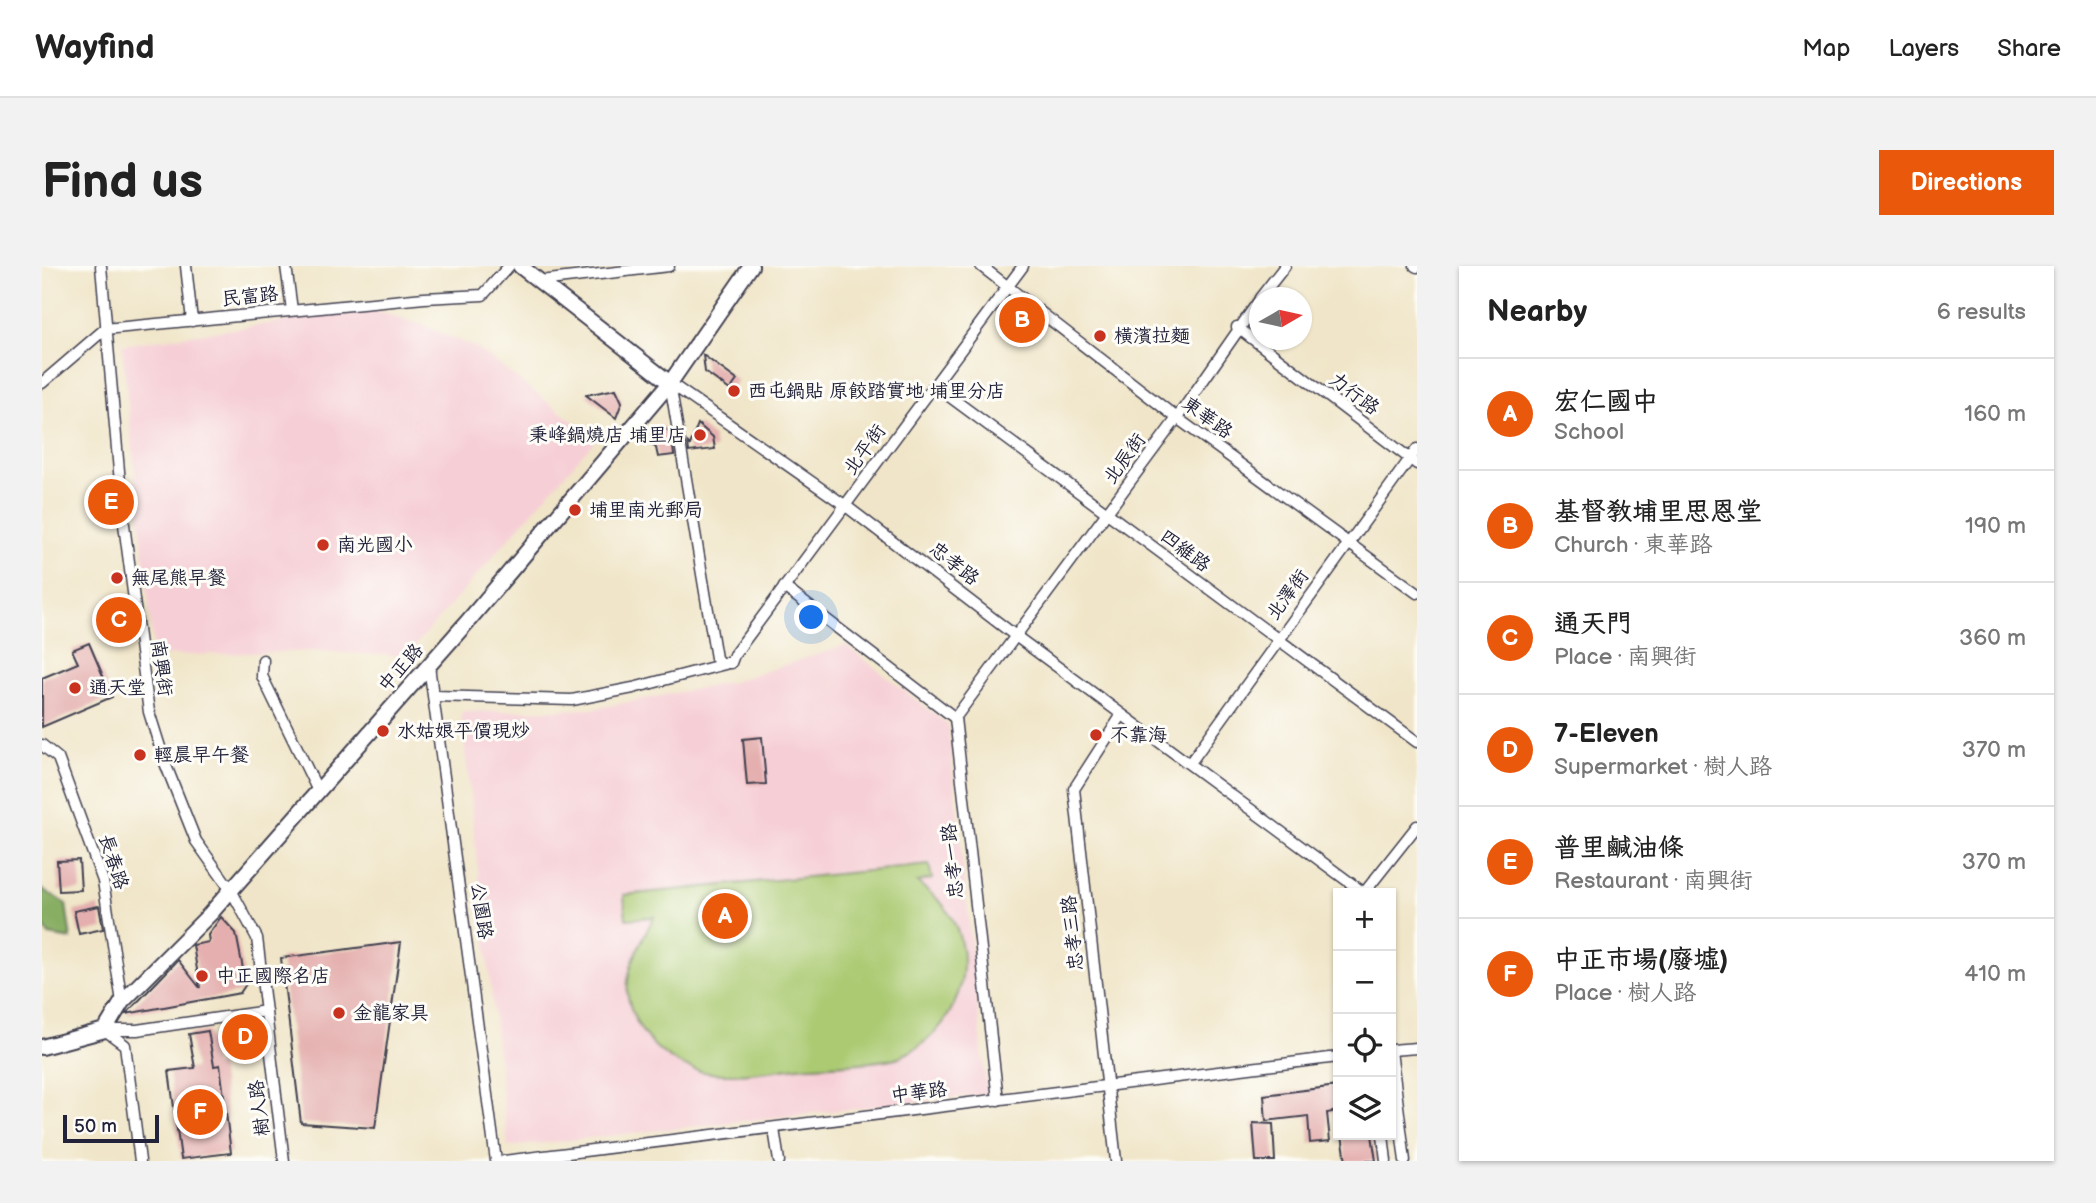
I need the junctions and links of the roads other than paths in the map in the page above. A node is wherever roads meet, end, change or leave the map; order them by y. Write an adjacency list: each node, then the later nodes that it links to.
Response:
1 (101, 266): 18 (street, 南興街)
2 (186, 266): 16 (street)
3 (286, 266): 14 (street)
4 (509, 266): 14 (street, 民富路)
5 (520, 266): 11 (main road, 忠孝路)
6 (669, 266): 11 (street)
7 (751, 266): 20 (main road, 中正路)
8 (981, 266): 13 (street, 東華路)
9 (1023, 266): 13 (street, 北平街)
10 (1285, 266): 12 (street, 北辰街)
11 (540, 281): 20 (main road, 忠孝路)
12 (1269, 287)
13 (1007, 288): 21 (street, 北平街); 22 (street, 東華路)
14 (292, 310): 16 (street, 民富路)
15 (1249, 312): 17 (street, 北辰街)
16 (191, 321): 18 (street, 民富路)
17 (1237, 327): 22 (street, 北辰街); 24 (street, 力行路)
18 (105, 329): 19 (street); 45 (street, 南興街)
19 (42, 383)
20 (670, 383): 25 (street, 忠孝路); 33 (street); 34 (main road, 中正路)
21 (934, 385): 25 (street, 北平街); 26 (street, 四維路)
22 (1177, 418): 26 (street, 北辰街); 27 (street, 東華路)
23 (1417, 449): 24 (street, 北澤街)
24 (1414, 462): 27 (street, 北澤街)
25 (846, 506): 28 (street, 北平街); 30 (street, 忠孝路)
26 (1107, 514): 30 (street, 北辰街); 31 (street, 四維路)
27 (1348, 541): 29 (street, 東華路); 31 (street, 北澤街)
28 (784, 587): 33 (street, 北平街); 37 (street)
29 (1417, 593)
30 (1017, 637): 36 (street, 忠孝路); 37 (street)
31 (1276, 640): 38 (street, 四維路); 40 (street, 北澤街)
32 (263, 660): 41 (street)
33 (725, 664): 35 (street)
34 (429, 666): 35 (street, 公園路); 41 (main road, 中正路)
35 (435, 696): 60 (street, 公園路)
36 (1121, 716): 40 (street, 忠孝路); 54 (street, 忠孝三路)
37 (955, 718): 55 (street, 忠孝一路)
38 (1417, 742)
39 (42, 745): 46 (street, 長春路)
40 (1190, 763): 43 (street, 忠孝路)
41 (318, 791): 45 (main road, 中正路)
42 (1417, 826): 44 (street)
43 (1357, 888)
44 (1368, 888)
45 (230, 890): 46 (main road, 中正路); 47 (street, 樹人路)
46 (122, 1002): 48 (main road, 中正路)
47 (266, 1011): 48 (street); 59 (street, 樹人路)
48 (105, 1030): 49 (main road); 58 (street)
49 (42, 1047)
50 (1417, 1048): 51 (street)
51 (1396, 1050)
52 (1333, 1058): 54 (street, 中華路)
53 (1394, 1077): 65 (street)
54 (1107, 1088): 55 (street, 中華路); 63 (street, 忠孝三路)
55 (998, 1100): 56 (street, 中華路)
56 (775, 1129): 61 (street, 中華路); 62 (street)
57 (1384, 1140): 64 (street)
58 (141, 1161)
59 (285, 1161)
60 (496, 1161)
61 (504, 1161)
62 (779, 1161)
63 (1116, 1161)
64 (1386, 1161)
65 (1405, 1161)

